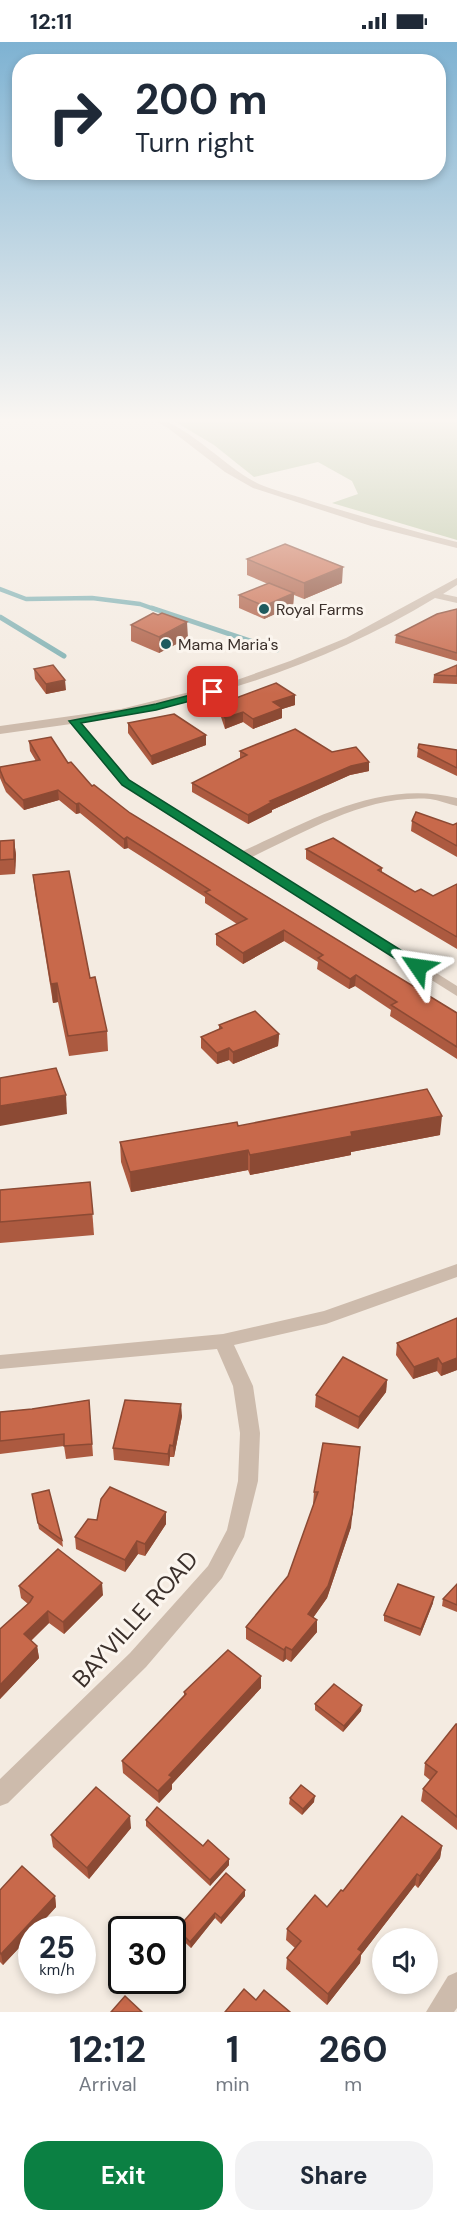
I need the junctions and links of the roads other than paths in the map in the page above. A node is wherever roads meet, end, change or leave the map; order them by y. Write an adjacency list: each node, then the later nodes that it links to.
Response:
1 (330, 510): 2 (street)
2 (457, 545)
3 (456, 584): 4 (street)
4 (435, 595): 5 (street); 6 (street)
5 (457, 600)
6 (74, 721): 7 (street); 9 (street)
7 (0, 730)
8 (457, 802): 9 (street)
9 (242, 857): 10 (street)
10 (457, 992)
11 (457, 1270): 12 (street)
12 (224, 1341): 13 (street); 14 (street, BAYVILLE ROAD)
13 (0, 1362)
14 (0, 1796)
15 (457, 1985): 16 (street)
16 (439, 2012)

